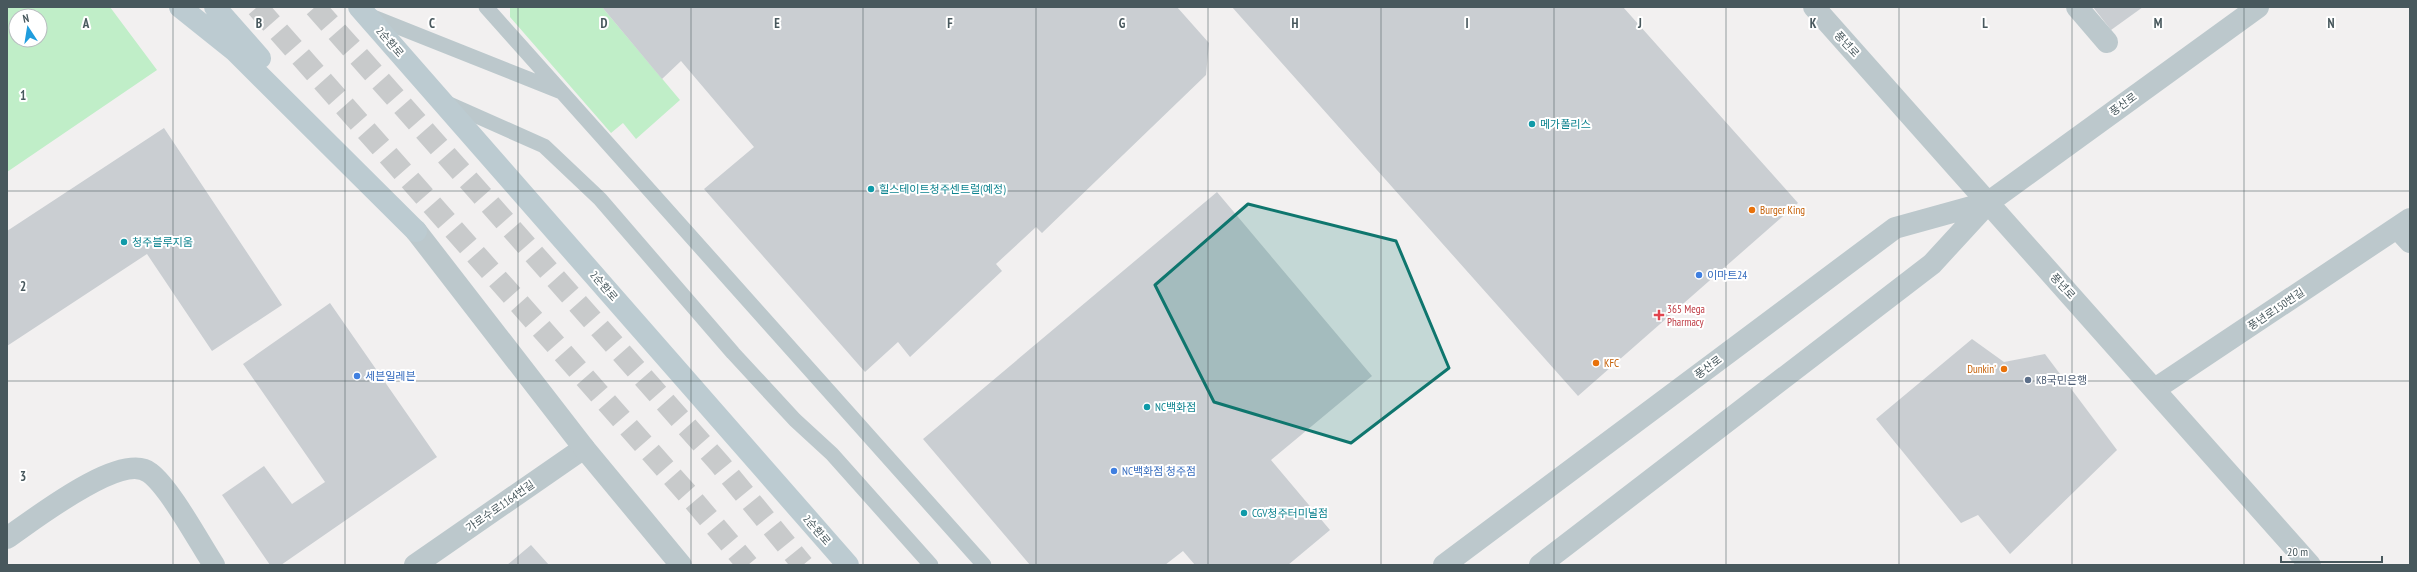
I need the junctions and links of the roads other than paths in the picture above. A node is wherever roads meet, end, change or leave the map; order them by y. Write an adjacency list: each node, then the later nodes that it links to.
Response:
1 (180, 7): 13 (main road)
2 (215, 7): 13 (main road)
3 (486, 7): 9 (lane)
4 (1814, 7): 11 (street, 풍년로)
5 (2077, 7): 8 (street)
6 (2258, 7): 11 (street, 풍산로)
7 (362, 10): 9 (lane); 10 (main road, 2순환로)
8 (2107, 42)
9 (562, 92): 23 (lane)
10 (440, 99): 21 (main road, 2순환로); 22 (lane)
11 (1989, 202): 14 (street, 풍년로); 17 (street, 풍산로); 24 (street, 풍산로)
12 (2406, 230): 14 (street, 풍년로150번길)
13 (416, 232): 15 (street)
14 (2155, 389): 25 (street, 풍년로)
15 (584, 448): 19 (street, 가로수로1164번길); 20 (street)
16 (7, 538): 18 (street)
17 (1543, 564)
18 (214, 565)
19 (415, 565)
20 (682, 565)
21 (848, 565)
22 (931, 565)
23 (984, 565)
24 (1444, 565)
25 (2310, 565)

